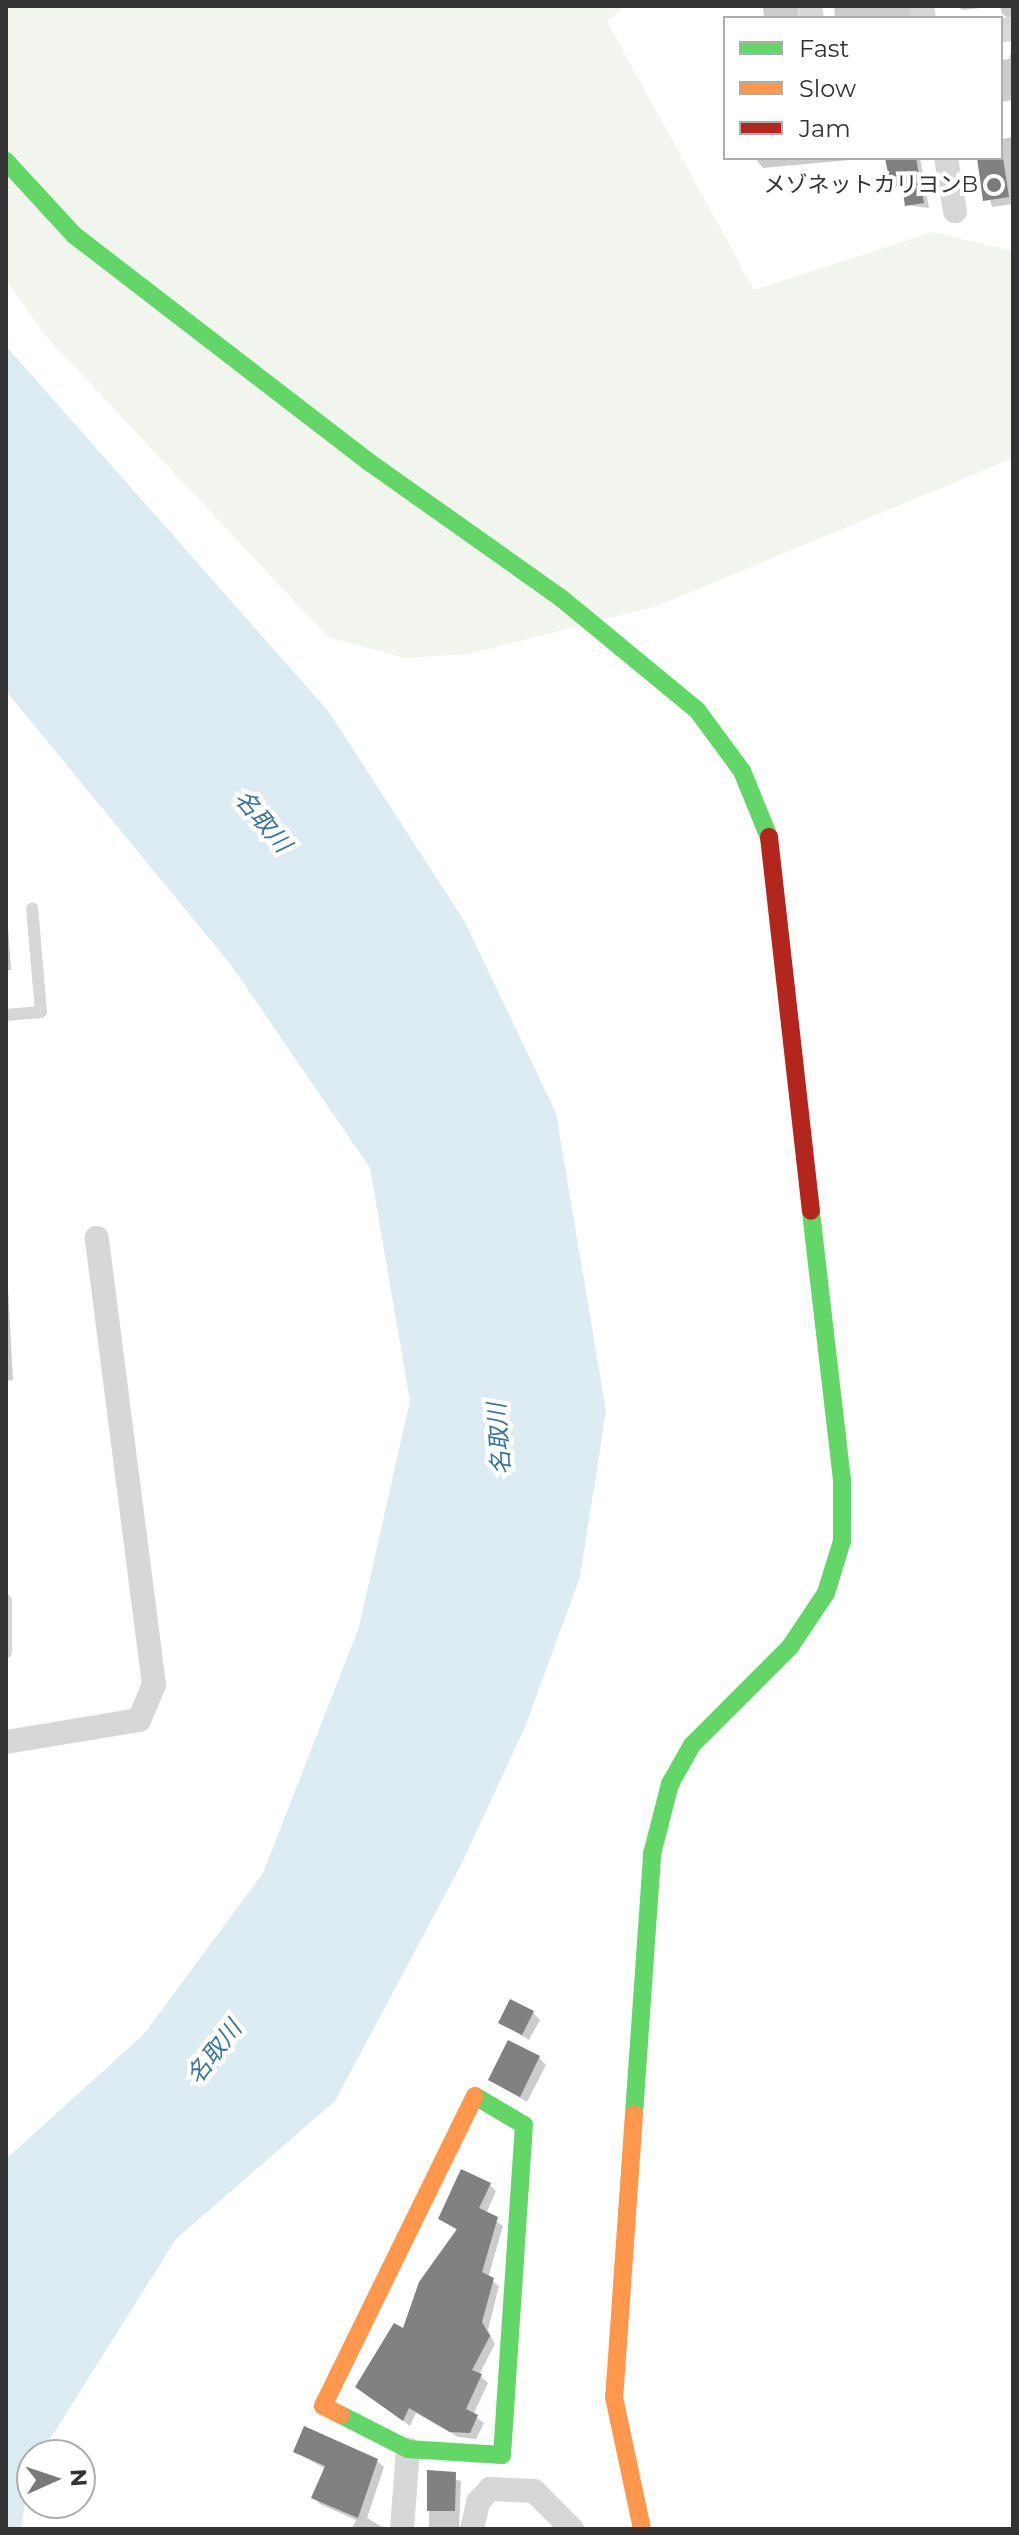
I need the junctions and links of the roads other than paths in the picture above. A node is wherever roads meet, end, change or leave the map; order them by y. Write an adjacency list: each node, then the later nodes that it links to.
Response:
1 (946, 160): 3 (street)
2 (6, 161): 15 (street)
3 (955, 211)
4 (32, 908): 5 (lane)
5 (6, 1015)
6 (97, 1238): 10 (street)
7 (6, 1600): 8 (lane)
8 (7, 1621): 9 (lane)
9 (6, 1652)
10 (6, 1742)
11 (408, 2449): 11 (street); 12 (street)
12 (402, 2529)
13 (472, 2529): 14 (street)
14 (572, 2529)
15 (642, 2529)

